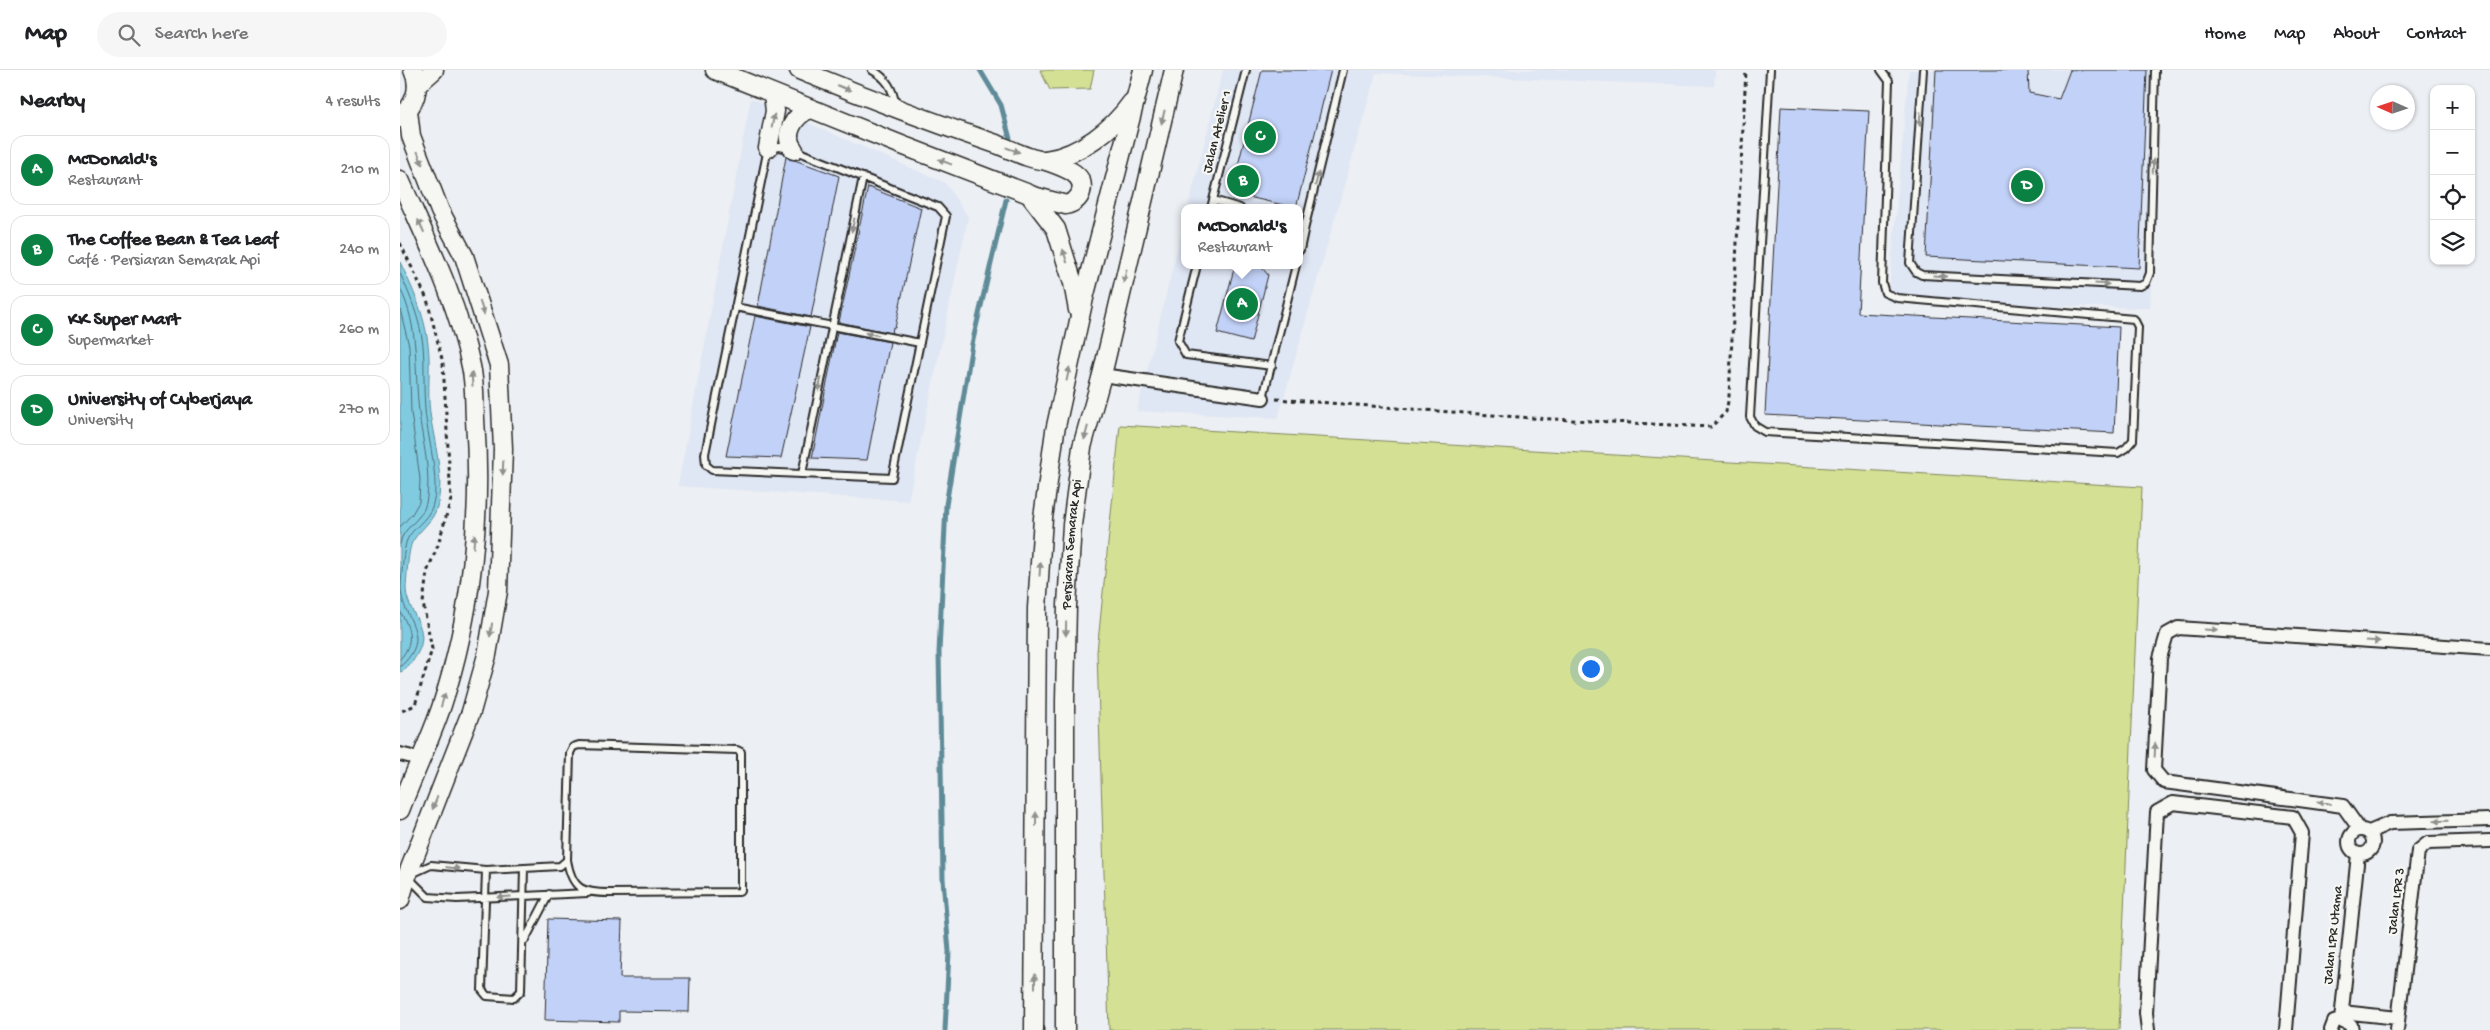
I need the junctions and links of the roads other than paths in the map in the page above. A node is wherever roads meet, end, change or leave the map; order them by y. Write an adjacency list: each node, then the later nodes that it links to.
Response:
1 (434, 70): 13 (street)
2 (715, 70): 14 (street)
3 (799, 70): 17 (street, one-way to 17)
4 (872, 70): 17 (lane)
5 (1143, 70): 15 (street)
6 (1174, 70): 36 (street, Persiaran Semarak Api, one-way to 36)
7 (1246, 70): 25 (lane, Jalan Atelier 1)
8 (1343, 70): 28 (lane, one-way to 8)
9 (1770, 70): 10 (lane)
10 (1882, 70)
11 (1923, 70): 12 (lane, one-way to 12)
12 (2155, 70)
13 (415, 77): 18 (street)
14 (773, 94): 16 (street); 19 (street, one-way to 14)
15 (1136, 95): 21 (street); 32 (street)
16 (810, 109): 20 (street); 24 (street, one-way to 16)
17 (896, 109): 21 (street, one-way to 21)
18 (404, 115): 42 (street, one-way to 42)
19 (768, 148): 20 (lane); 31 (lane)
20 (794, 150): 22 (lane)
21 (1044, 160): 24 (street)
22 (863, 177): 33 (lane, one-way to 33); 34 (lane)
23 (400, 180): 40 (street, one-way to 23)
24 (1033, 196): 32 (street, one-way to 24)
25 (1213, 200): 26 (lane, Jalan Atelier 1); 27 (lane)
26 (1212, 204)
27 (1226, 204)
28 (1303, 221)
29 (1196, 269): 35 (lane)
30 (1295, 269): 35 (lane)
31 (735, 307): 33 (lane); 38 (lane)
32 (1080, 320): 62 (street, one-way to 32)
33 (831, 326): 34 (lane, one-way to 33); 38 (lane, one-way to 38)
34 (920, 343): 38 (lane)
35 (1272, 366): 37 (lane)
36 (1102, 375): 37 (street); 59 (street, Persiaran Semarak Api, one-way to 59)
37 (1263, 398)
38 (802, 474)
39 (2490, 649): 46 (street, one-way to 39)
40 (423, 752): 41 (street); 42 (street); 43 (street)
41 (400, 754)
42 (452, 758): 52 (street, one-way to 52)
43 (404, 786): 44 (street)
44 (400, 810)
45 (2490, 820): 46 (street, one-way to 46)
46 (2364, 831): 48 (street); 48 (street)
47 (2490, 841): 61 (street, Jalan LPR 3)
48 (2358, 854): 60 (street, Jalan LPR Utama)
49 (567, 860): 50 (lane); 53 (lane); 53 (lane)
50 (524, 868): 51 (lane); 55 (lane)
51 (486, 870): 52 (lane, one-way to 51); 56 (lane)
52 (404, 875): 56 (lane); 57 (street)
53 (588, 893): 54 (lane)
54 (549, 894): 55 (lane); 58 (lane)
55 (524, 896): 56 (lane, one-way to 56); 58 (lane)
56 (485, 898): 58 (lane)
57 (400, 900)
58 (524, 943)
59 (1065, 1003): 63 (street, Persiaran Semarak Api); 64 (street)
60 (2342, 1016): 61 (street); 67 (street); 68 (street)
61 (2397, 1024)
62 (1034, 1030)
63 (1065, 1030)
64 (1074, 1030)
65 (2148, 1030): 66 (street)
66 (2286, 1030)
67 (2331, 1030)
68 (2352, 1030)

